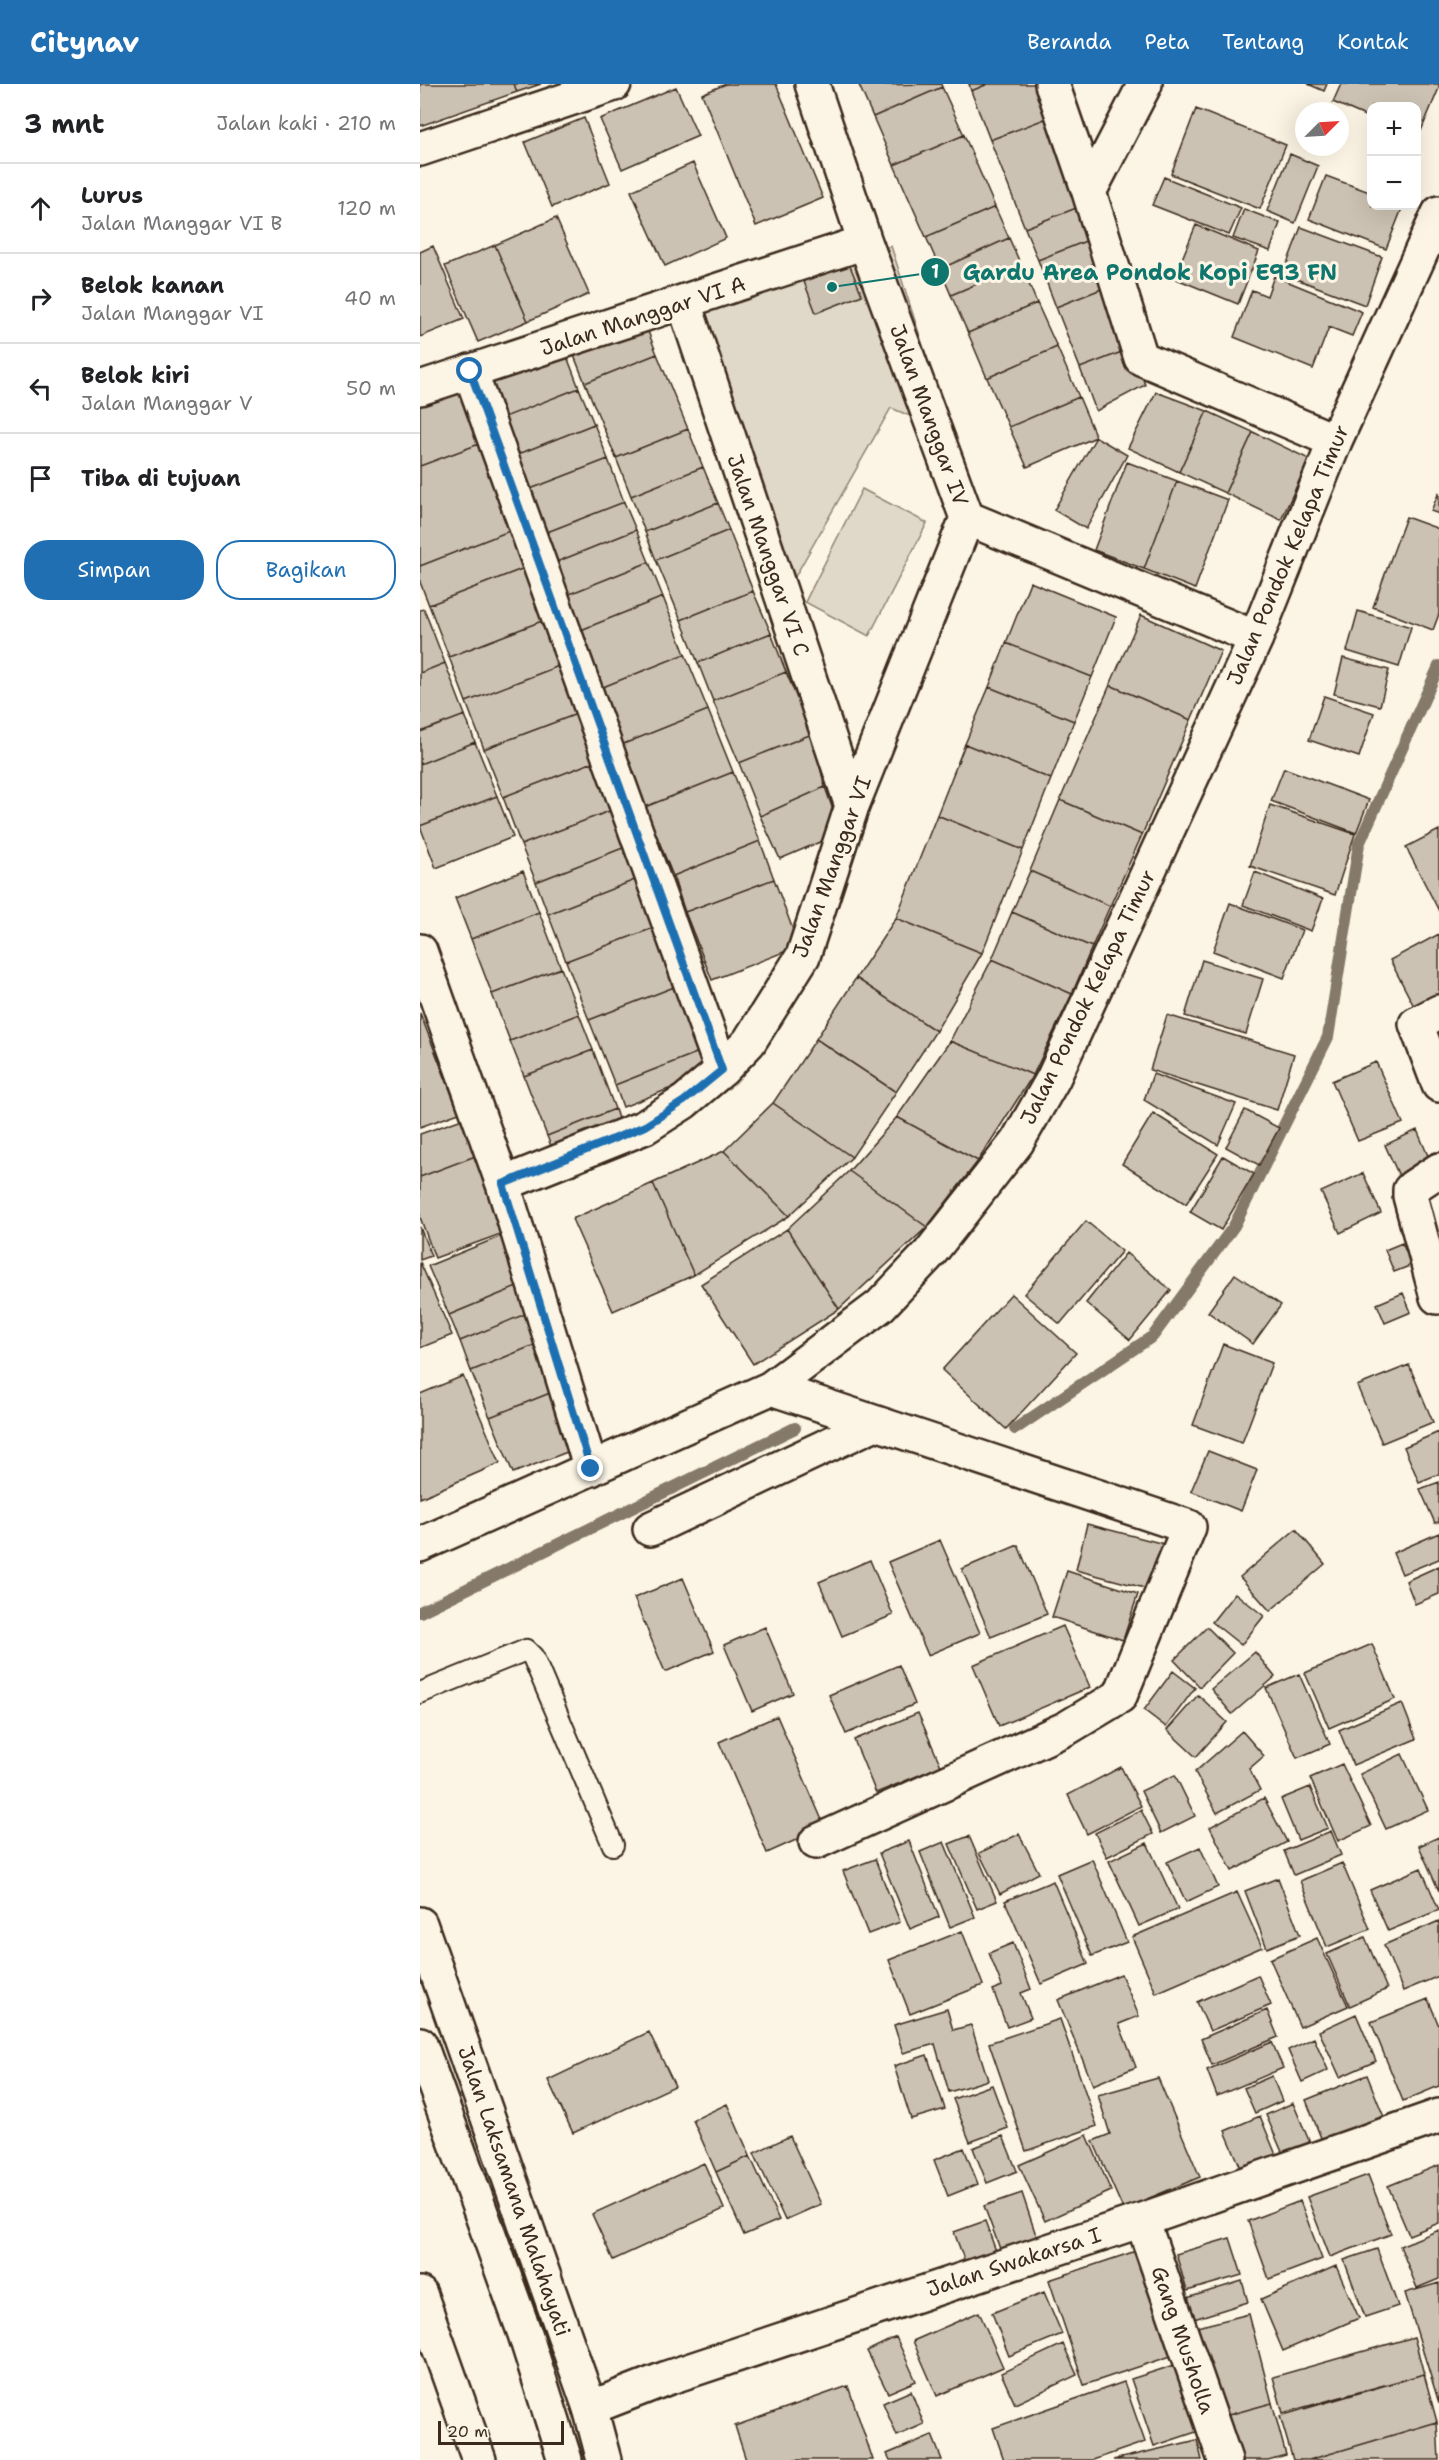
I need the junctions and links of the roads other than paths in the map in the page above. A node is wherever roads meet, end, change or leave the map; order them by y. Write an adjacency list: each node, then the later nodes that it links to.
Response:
1 (614, 84): 5 (main road)
2 (813, 84): 8 (main road, Jalan Manggar IV)
3 (1052, 84): 6 (main road)
4 (1145, 84): 6 (main road)
5 (420, 149)
6 (1089, 192): 12 (main road)
7 (1439, 213): 12 (main road, Jalan Pondok Kelapa Timur)
8 (865, 242): 9 (main road, Jalan Manggar VI A); 13 (main road, Jalan Manggar IV)
9 (684, 303): 10 (main road, Jalan Manggar VI A); 15 (main road, Jalan Manggar VI C)
10 (470, 371): 11 (main road, Jalan Manggar VI A); 18 (main road)
11 (420, 388)
12 (1335, 441): 14 (main road, Jalan Pondok Kelapa Timur)
13 (967, 518): 14 (main road, Jalan Manggar IV); 15 (main road, Jalan Manggar VI)
14 (1256, 638): 23 (main road, Jalan Pondok Kelapa Timur)
15 (852, 806): 18 (main road, Jalan Manggar VI)
16 (420, 951): 21 (main road)
17 (1439, 1012): 19 (main road)
18 (722, 1070): 21 (main road, Jalan Manggar VI)
19 (1439, 1085)
20 (1439, 1170): 22 (main road)
21 (503, 1184): 25 (main road)
22 (1438, 1299)
23 (771, 1388): 24 (main road); 25 (main road, Jalan Pondok Kelapa Timur)
24 (875, 1423): 26 (main road); 29 (main road)
25 (591, 1469): 27 (main road, Jalan Pondok Kelapa Timur)
26 (650, 1529)
27 (420, 1545)
28 (420, 1693): 30 (lane)
29 (816, 1842)
30 (613, 1845)
31 (420, 1924): 36 (main road, Jalan Laksamana Malahayati)
32 (420, 2044): 38 (main road)
33 (1439, 2116): 34 (main road, Jalan Swakarsa I)
34 (1142, 2220): 36 (main road, Jalan Swakarsa I); 40 (main road, Gang Musholla)
35 (420, 2294): 37 (main road)
36 (590, 2409): 39 (main road, Jalan Laksamana Malahayati)
37 (479, 2460)
38 (565, 2460)
39 (604, 2460)
40 (1225, 2460)

